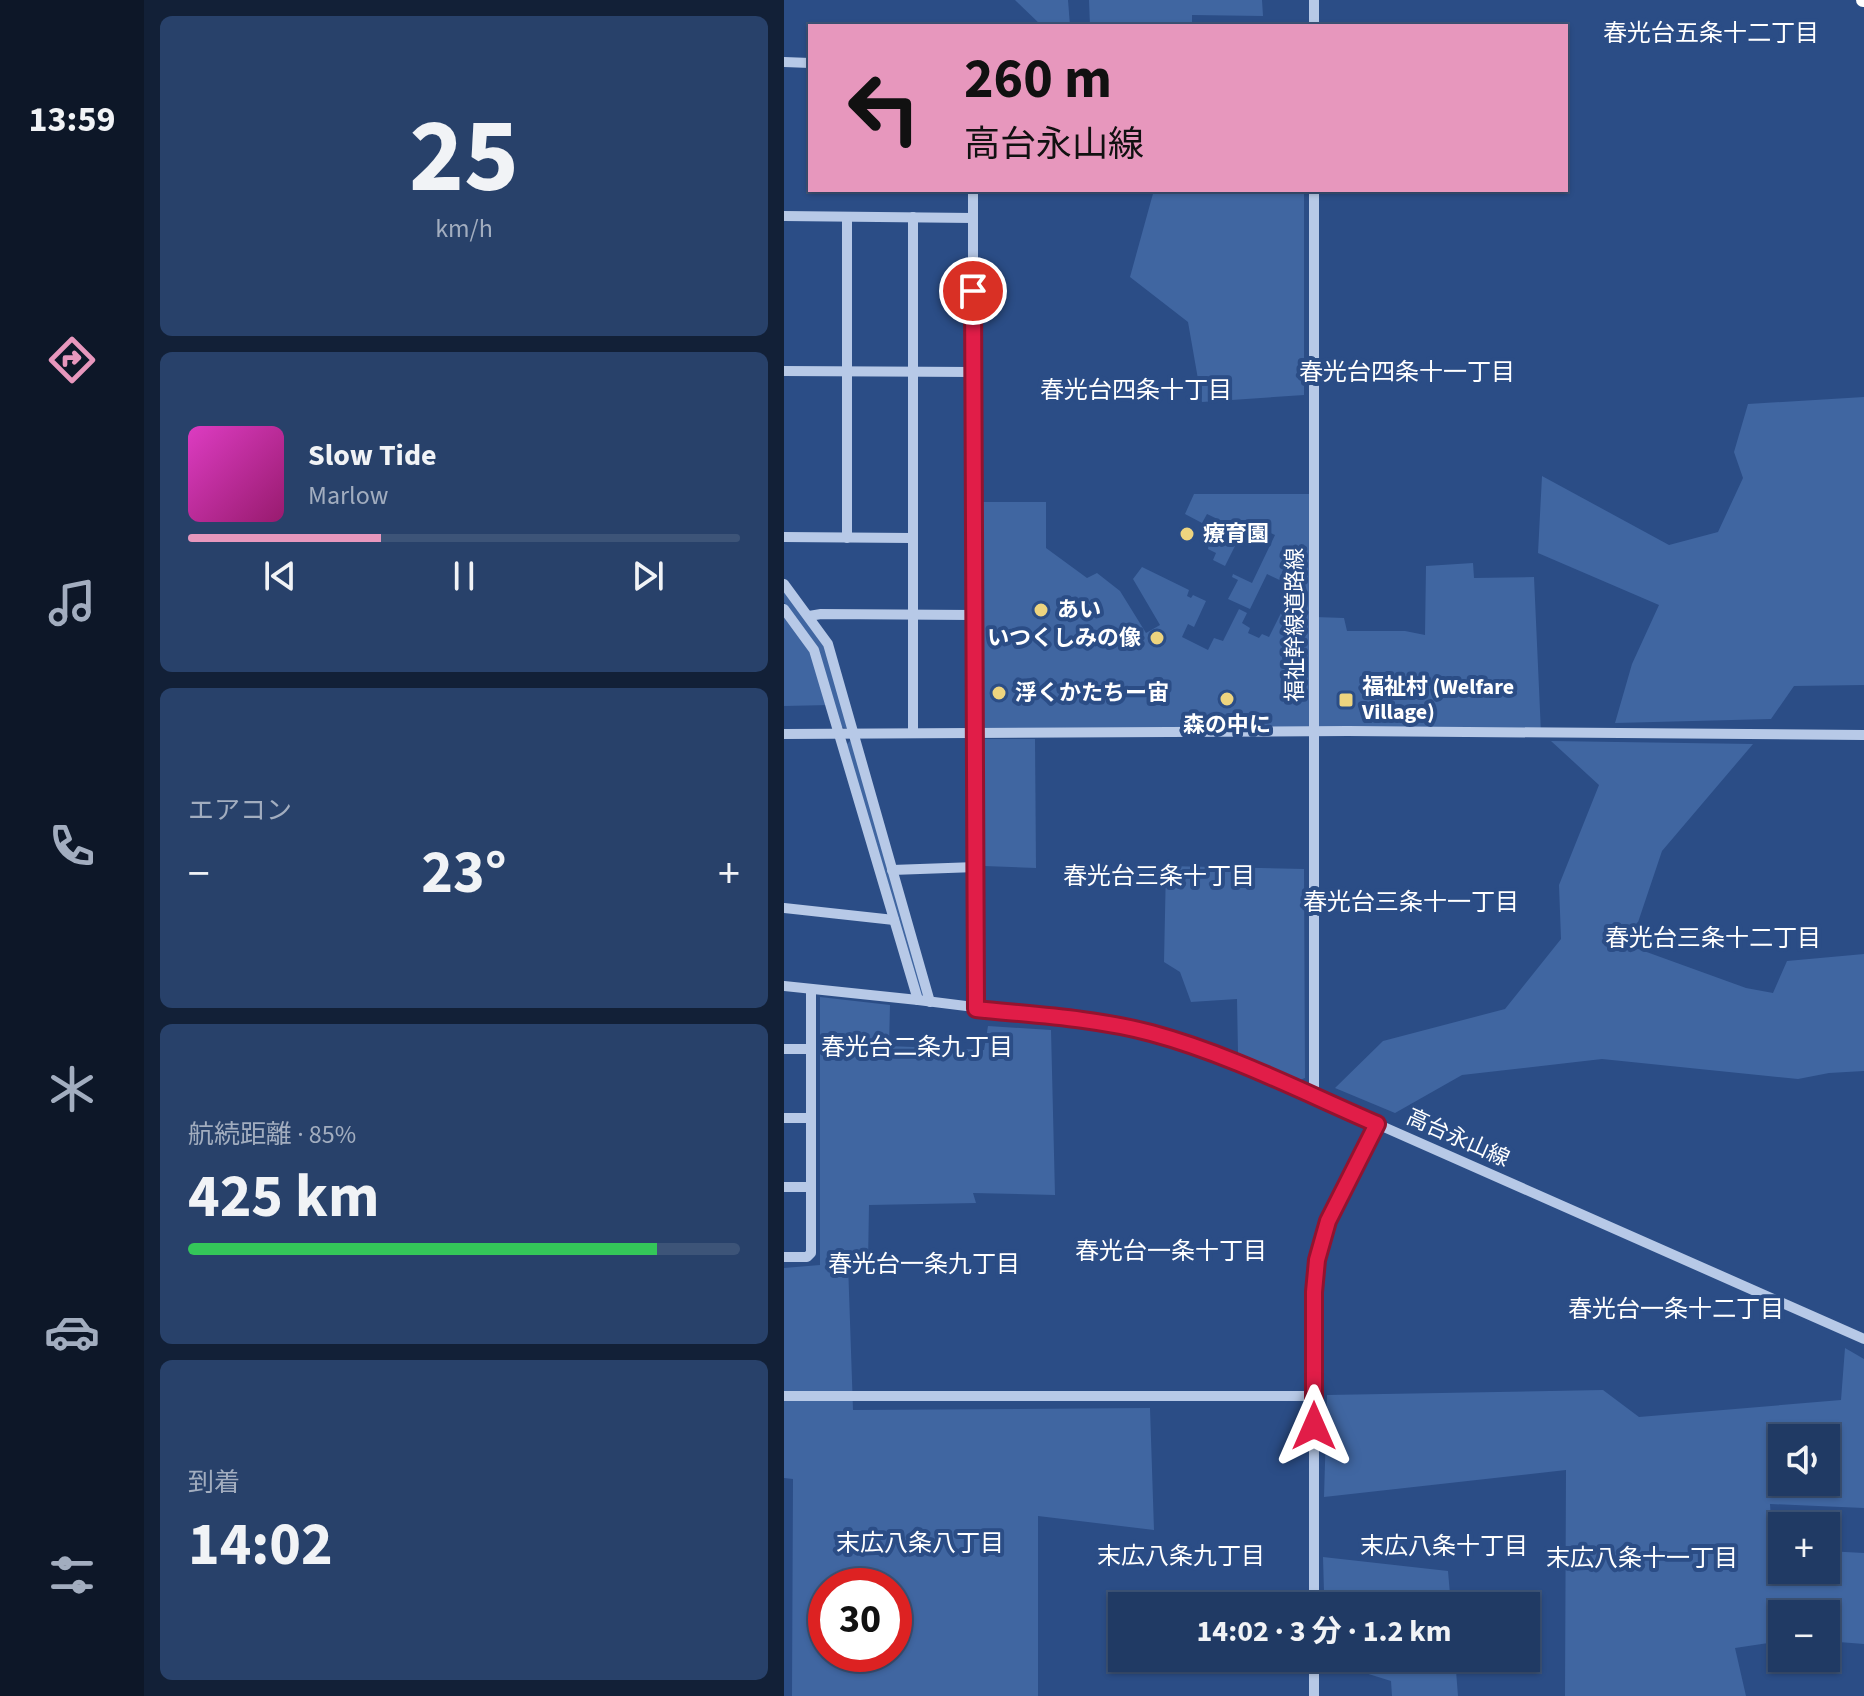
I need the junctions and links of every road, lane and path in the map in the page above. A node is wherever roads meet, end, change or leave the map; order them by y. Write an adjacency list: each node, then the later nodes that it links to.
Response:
1 (1314, 0): 2 (street)
2 (1314, 24)
3 (784, 62): 4 (street)
4 (808, 63)
5 (973, 192): 10 (street)
6 (1314, 192): 23 (street, 福祉幹線道路線)
7 (784, 216): 8 (street)
8 (847, 217): 9 (street); 12 (street)
9 (913, 217): 10 (street); 13 (street)
10 (973, 218): 14 (street)
11 (784, 371): 12 (street)
12 (847, 372): 13 (street); 16 (street)
13 (913, 372): 14 (street); 17 (street)
14 (973, 372): 20 (street)
15 (784, 537): 16 (street)
16 (847, 538): 17 (street)
17 (912, 538): 22 (street)
18 (784, 584): 21 (street)
19 (784, 609): 25 (street)
20 (973, 615): 22 (street); 27 (street)
21 (809, 616): 22 (street); 26 (street)
22 (912, 616): 24 (street)
23 (1313, 731): 27 (street, 福祉幹線道路線); 29 (street); 41 (street)
24 (913, 732): 26 (street, 福祉幹線道路線); 27 (street, 福祉幹線道路線)
25 (838, 733): 26 (street, 福祉幹線道路線); 28 (street, 福祉幹線道路線); 33 (street)
26 (851, 733): 31 (street)
27 (973, 733): 30 (street)
28 (784, 734)
29 (1864, 735)
30 (976, 867): 31 (street); 38 (street)
31 (892, 870): 37 (street)
32 (784, 908): 33 (street)
33 (894, 920): 36 (street)
34 (784, 986): 35 (street, 高台永山線)
35 (811, 989): 36 (street, 高台永山線); 40 (street)
36 (918, 1000): 37 (street, 高台永山線)
37 (930, 1002): 38 (street, 高台永山線)
38 (976, 1009): 41 (street, 高台永山線)
39 (784, 1049): 40 (street)
40 (810, 1049): 43 (street)
41 (1314, 1097): 44 (street, 高台永山線)
42 (784, 1118): 43 (street)
43 (811, 1118): 46 (street)
44 (1377, 1124): 48 (street, 高台永山線); 50 (street)
45 (784, 1187): 46 (street)
46 (811, 1187): 47 (street)
47 (784, 1257)
48 (1864, 1339)
49 (784, 1396): 50 (street)
50 (1314, 1396): 51 (street)
51 (1314, 1592)
52 (1314, 1672): 53 (street)
53 (1314, 1696)

